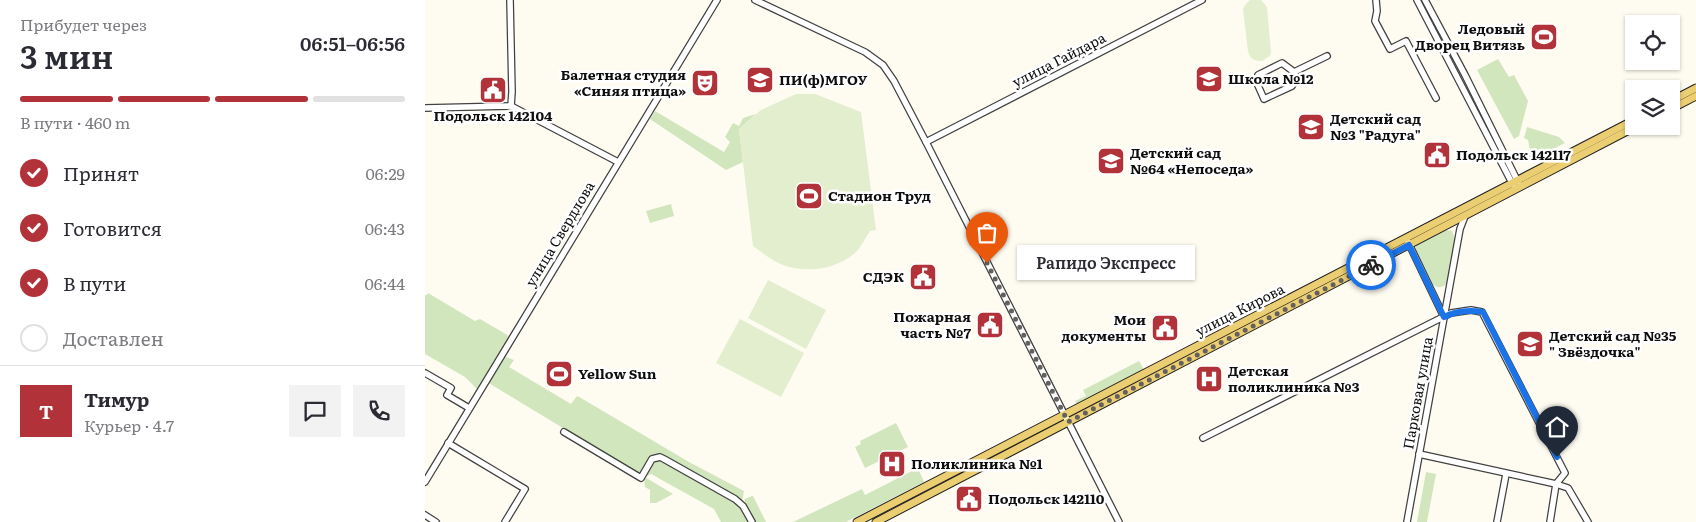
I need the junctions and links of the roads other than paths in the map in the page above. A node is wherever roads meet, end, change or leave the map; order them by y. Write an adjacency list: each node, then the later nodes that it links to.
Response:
1 (510, 0): 17 (street)
2 (717, 0): 22 (street, улица Свердлова)
3 (755, 0): 21 (street)
4 (1203, 0): 21 (street, улица Гайдара)
5 (1376, 0): 15 (street)
6 (1417, 0): 11 (street)
7 (1425, 0): 10 (street)
8 (1327, 56): 9 (street)
9 (1294, 72): 9 (street)
10 (1465, 75): 11 (street); 23 (street)
11 (1458, 79): 23 (street)
12 (1696, 88): 13 (main road)
13 (1680, 96)
14 (1696, 96): 16 (main road)
15 (1436, 98)
16 (1680, 104)
17 (511, 106): 18 (street); 22 (street)
18 (425, 108)
19 (1625, 125): 23 (main road, улица Кирова)
20 (1625, 132): 24 (main road, улица Кирова)
21 (926, 142): 33 (street)
22 (619, 162): 32 (street, улица Свердлова)
23 (1515, 182): 24 (street); 26 (main road, улица Кирова)
24 (1518, 189): 25 (main road, улица Кирова)
25 (1465, 216): 27 (main road, улица Кирова); 28 (street, Парковая улица)
26 (1437, 222): 27 (street); 29 (main road, улица Кирова)
27 (1449, 225): 28 (street); 29 (main road, улица Кирова)
28 (1458, 239): 30 (street, Парковая улица)
29 (1407, 242): 30 (street); 33 (main road, улица Кирова)
30 (1444, 317): 35 (street); 37 (street, Парковая улица); 40 (street)
31 (425, 373): 32 (street)
32 (469, 408): 36 (street, улица Свердлова)
33 (1066, 418): 45 (main road, улица Кирова); 46 (main road, улица Кирова); 47 (street)
34 (564, 432): 44 (street)
35 (1203, 438)
36 (448, 444): 39 (street, улица Свердлова); 43 (street)
37 (1419, 454): 38 (street); 48 (street, Парковая улица)
38 (1506, 474): 40 (street); 49 (street)
39 (425, 482)
40 (1556, 484): 50 (street); 51 (street)
41 (425, 516): 42 (street)
42 (436, 522)
43 (505, 522)
44 (752, 522)
45 (857, 522)
46 (876, 522)
47 (1119, 522)
48 (1407, 522)
49 (1497, 522)
50 (1550, 522)
51 (1588, 522)

